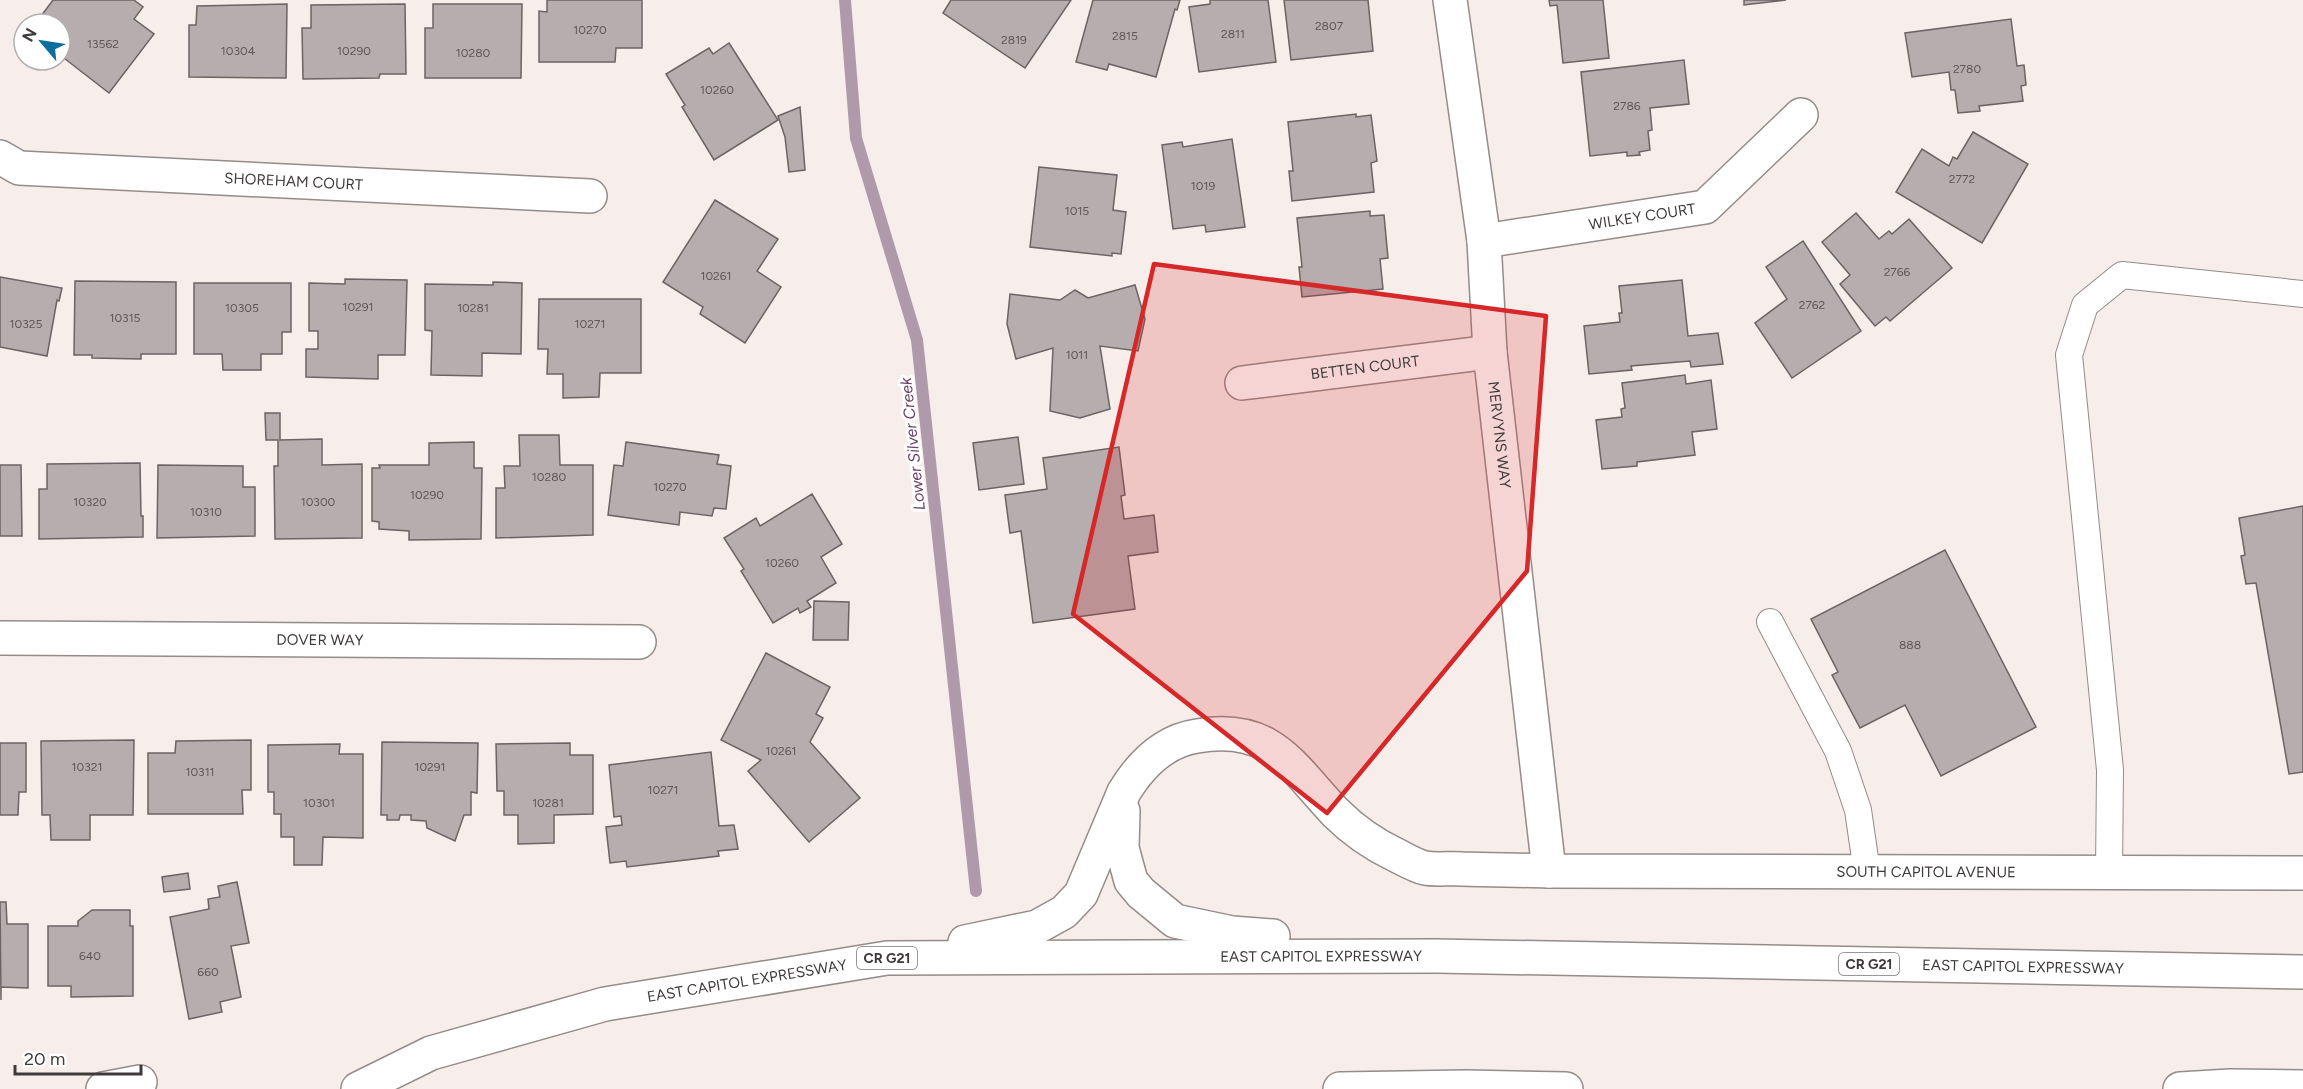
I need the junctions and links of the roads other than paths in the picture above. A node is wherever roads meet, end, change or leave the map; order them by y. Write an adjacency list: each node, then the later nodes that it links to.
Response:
1 (1450, 0): 5 (main road, MERVYNS WAY)
2 (1801, 115): 5 (main road, WILKEY COURT)
3 (0, 157): 4 (main road, SHOREHAM COURT)
4 (590, 196)
5 (1484, 241): 7 (main road, MERVYNS WAY)
6 (2303, 294): 15 (lane)
7 (1490, 352): 8 (main road, BETTEN COURT); 13 (main road, MERVYNS WAY)
8 (1242, 383)
9 (1770, 622): 14 (lane)
10 (0, 638): 11 (main road, DOVER WAY)
11 (639, 642)
12 (1124, 792): 13 (main road, SOUTH CAPITOL AVENUE); 17 (main road); 18 (main road, SOUTH CAPITOL AVENUE)
13 (1549, 871): 14 (main road, SOUTH CAPITOL AVENUE)
14 (1867, 872): 15 (main road, SOUTH CAPITOL AVENUE)
15 (2109, 872): 16 (main road, SOUTH CAPITOL AVENUE)
16 (2303, 873)
17 (1436, 956): 18 (main road, EAST CAPITOL EXPRESSWAY / CR G21); 19 (main road, EAST CAPITOL EXPRESSWAY / CR G21)
18 (887, 958): 23 (main road, EAST CAPITOL EXPRESSWAY / CR G21)
19 (2303, 972)
20 (140, 1082): 22 (main road)
21 (2303, 1087): 26 (main road)
22 (103, 1089)
23 (358, 1089)
24 (1340, 1089): 25 (main road)
25 (1566, 1089)
26 (2180, 1089)

